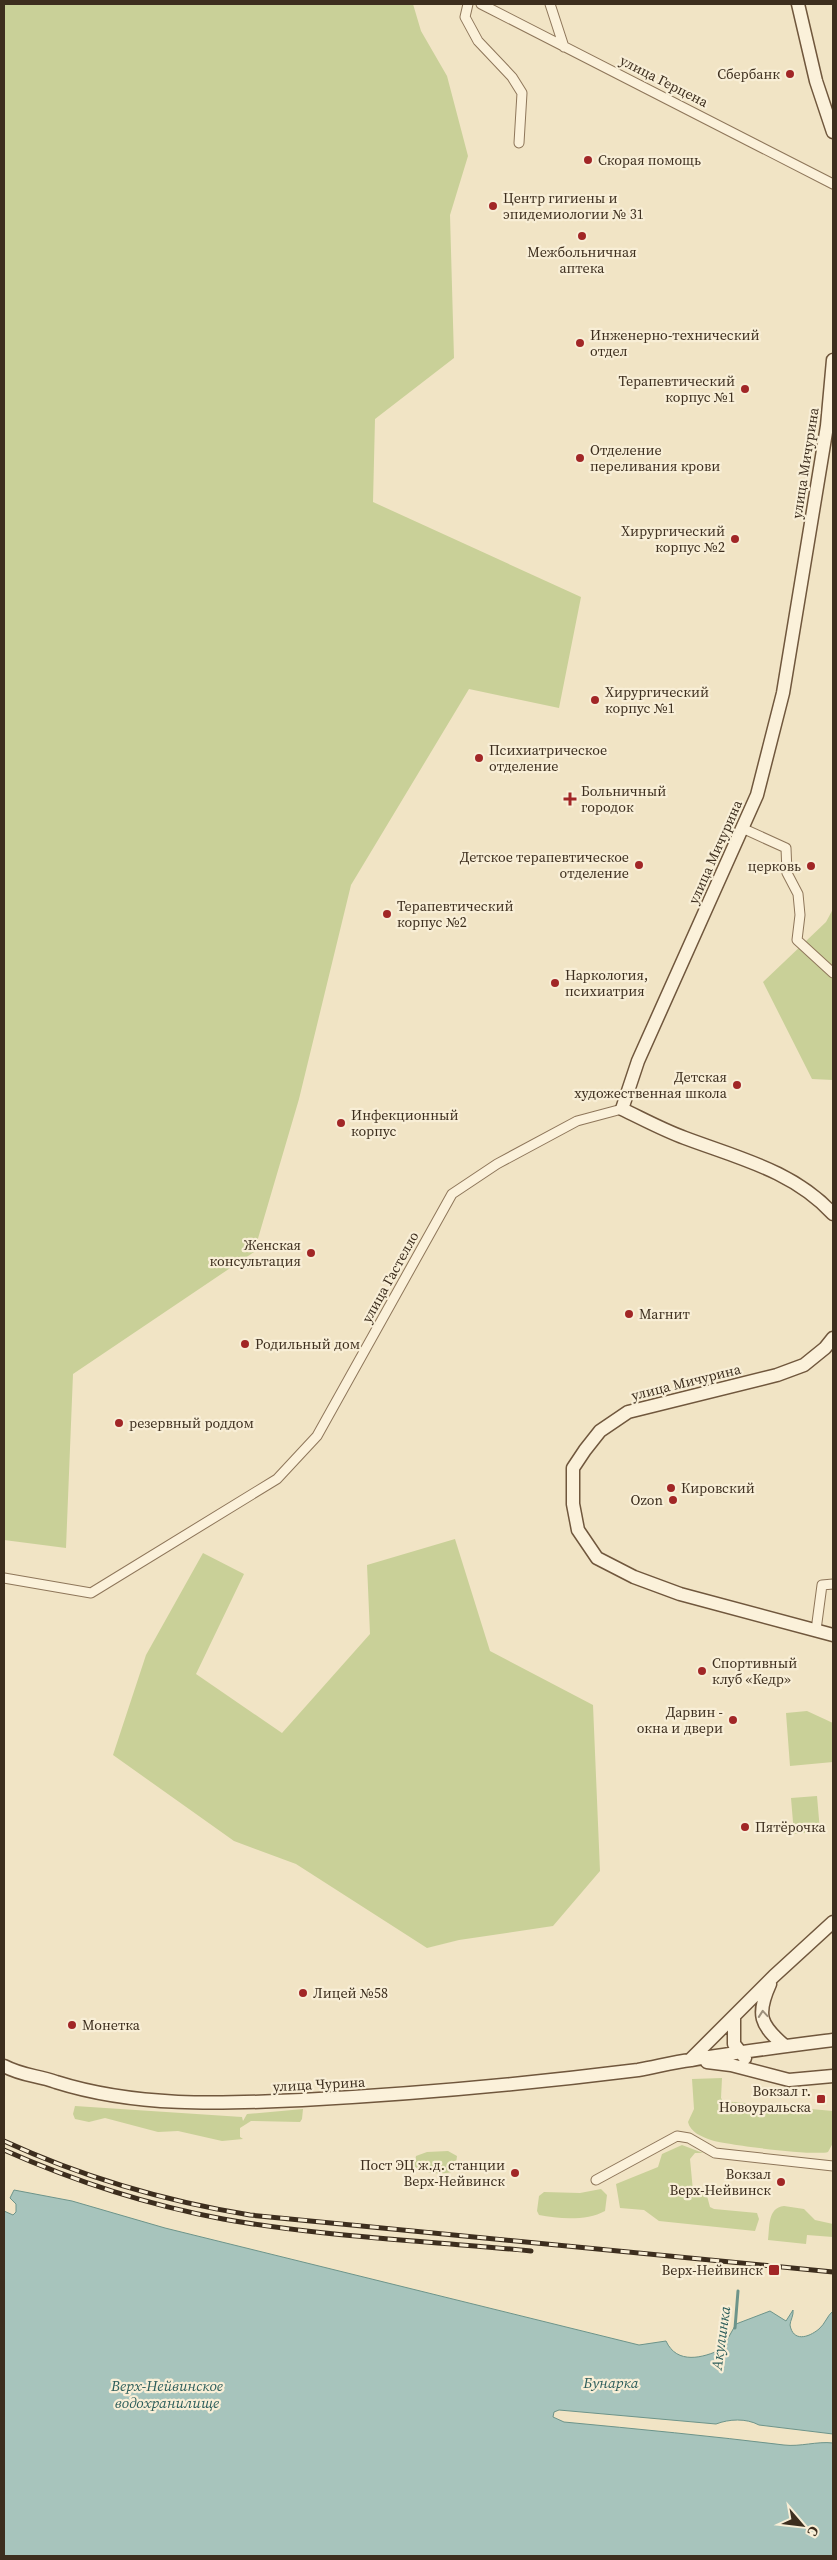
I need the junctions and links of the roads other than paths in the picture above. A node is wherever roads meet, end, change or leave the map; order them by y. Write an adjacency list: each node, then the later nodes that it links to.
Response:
1 (468, 4): 7 (street)
2 (481, 4): 5 (street, улица Герцена)
3 (550, 4): 5 (street)
4 (798, 4): 6 (street)
5 (564, 47): 8 (street, улица Герцена)
6 (833, 132)
7 (519, 143)
8 (833, 184)
9 (833, 360): 10 (street, улица Мичурина)
10 (830, 423): 11 (street, улица Мичурина)
11 (742, 828): 12 (street); 13 (street, улица Мичурина)
12 (833, 973)
13 (622, 1109): 14 (street); 16 (street, улица Гастелло)
14 (833, 1214)
15 (833, 1338): 18 (street, улица Мичурина)
16 (4, 1578)
17 (833, 1584): 18 (street)
18 (816, 1630): 19 (street, улица Мичурина)
19 (833, 1635)
20 (833, 1922): 21 (street)
21 (774, 1976): 22 (street); 24 (street, one-way to 21)
22 (734, 2017): 25 (street); 26 (street)
23 (833, 2040): 24 (street, улица Чурина)
24 (785, 2046): 25 (street, улица Чурина)
25 (739, 2052): 26 (street, улица Чурина); 28 (street)
26 (690, 2060): 27 (street, улица Чурина); 28 (street)
27 (4, 2066)
28 (760, 2073): 29 (street)
29 (833, 2076)
30 (833, 2166): 31 (street)
31 (596, 2180)

